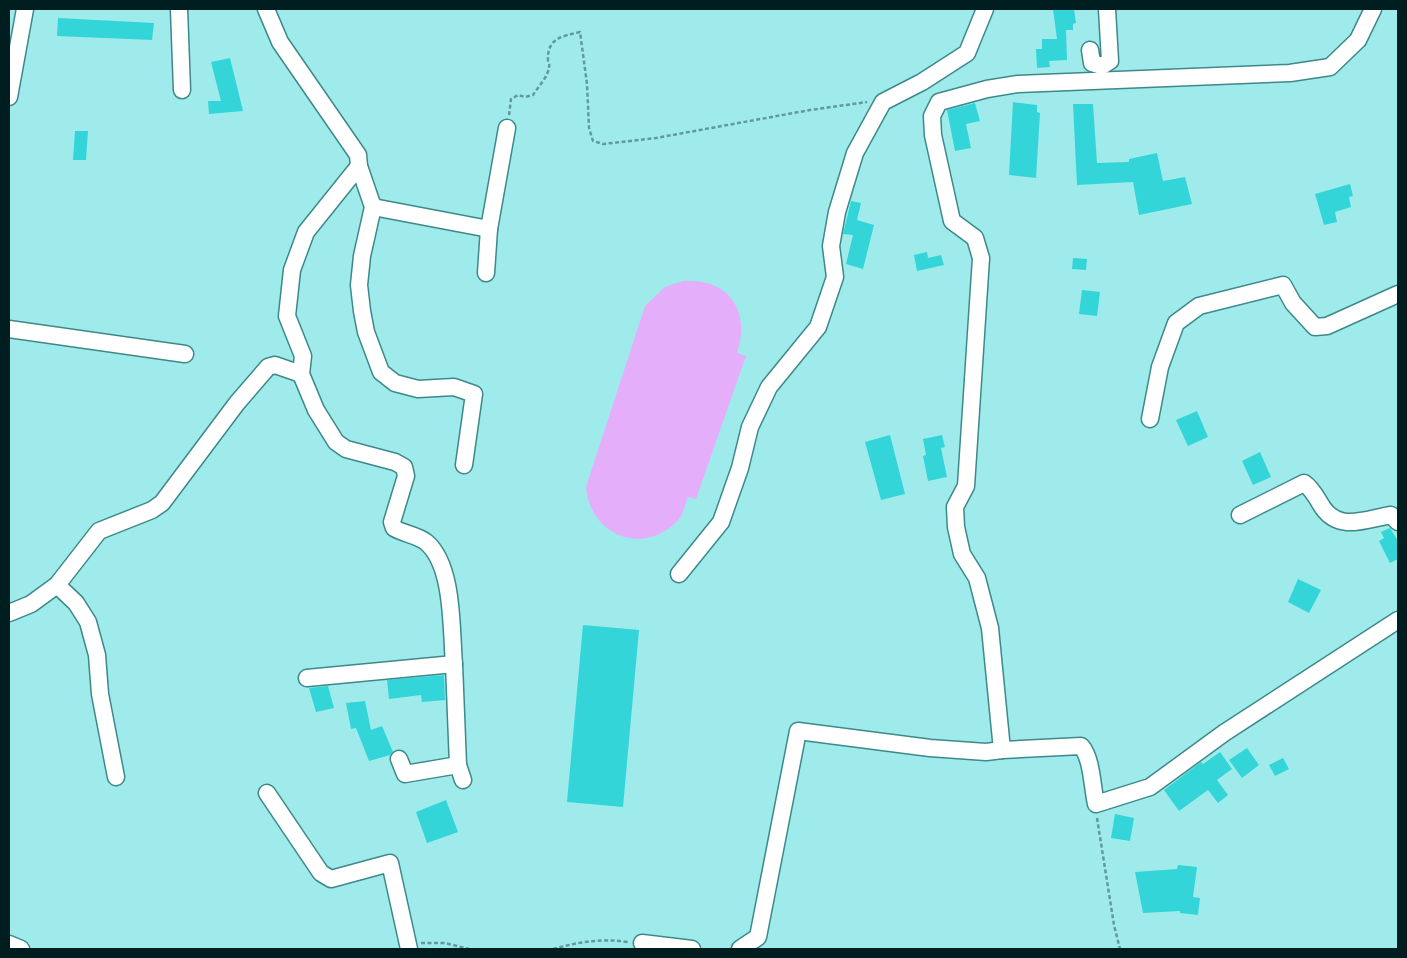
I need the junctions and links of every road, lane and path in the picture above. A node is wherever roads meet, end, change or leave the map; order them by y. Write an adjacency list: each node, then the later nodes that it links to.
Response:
1 (25, 9): 9 (street)
2 (179, 9): 8 (street)
3 (266, 9): 12 (street)
4 (985, 9): 24 (street)
5 (1107, 9): 7 (street)
6 (1373, 9): 30 (street)
7 (1090, 50)
8 (182, 90)
9 (9, 97)
10 (864, 102): 11 (path)
11 (507, 128): 14 (street)
12 (359, 166): 13 (street); 19 (street)
13 (373, 207): 14 (street); 21 (street)
14 (489, 229): 15 (street)
15 (486, 273)
16 (1398, 294): 20 (street)
17 (9, 329): 18 (street)
18 (185, 354)
19 (302, 374): 25 (street); 28 (street)
20 (1150, 419)
21 (464, 465)
22 (1240, 515): 23 (street)
23 (1398, 522)
24 (678, 574)
25 (56, 585): 26 (street); 32 (street)
26 (9, 612)
27 (1398, 620): 34 (street)
28 (454, 664): 29 (street); 31 (street)
29 (307, 678)
30 (1002, 750): 34 (street); 42 (street)
31 (399, 759)
32 (116, 777)
33 (267, 793): 37 (street)
34 (1096, 804): 43 (path)
35 (642, 943): 40 (path); 41 (street)
36 (9, 944): 38 (street)
37 (409, 946): 39 (path)
38 (21, 949)
39 (469, 949)
40 (554, 949)
41 (692, 949)
42 (740, 949)
43 (1120, 949)

